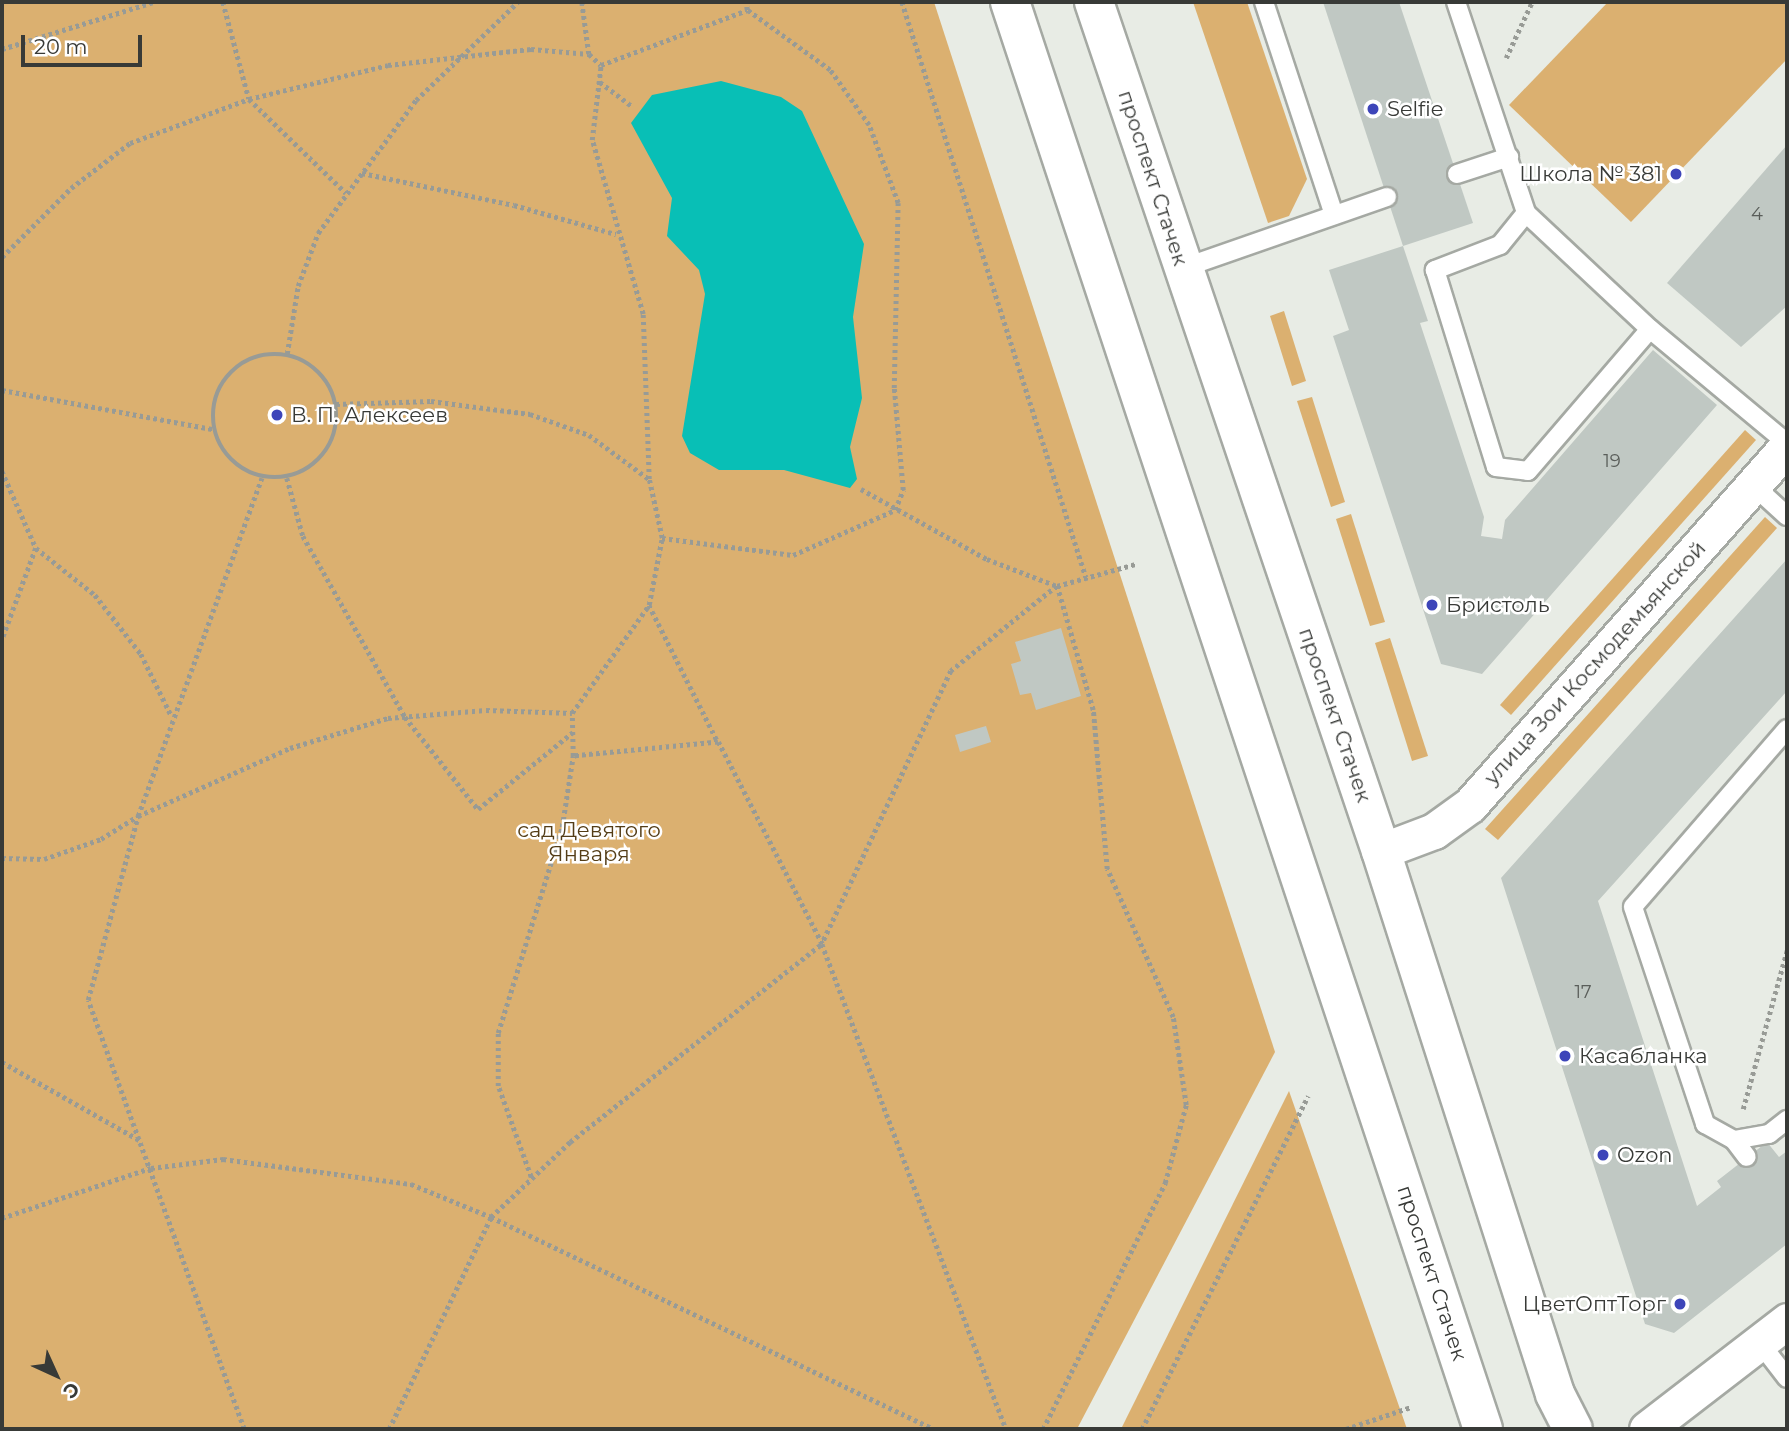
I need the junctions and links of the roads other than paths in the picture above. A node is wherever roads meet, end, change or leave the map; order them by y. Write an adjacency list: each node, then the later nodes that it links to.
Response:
1 (1010, 2): 23 (main road, проспект Стачек)
2 (1094, 2): 10 (main road, проспект Стачек)
3 (1264, 2): 9 (lane)
4 (1456, 2): 5 (lane)
5 (1508, 157): 6 (lane); 8 (lane)
6 (1457, 174)
7 (1387, 197): 9 (lane)
8 (1526, 213): 11 (lane); 11 (lane)
9 (1334, 215): 10 (lane)
10 (1183, 268): 16 (main road, проспект Стачек)
11 (1650, 328): 12 (lane)
12 (1787, 445): 13 (street, улица Зои Космодемьянской)
13 (1753, 485): 14 (lane); 16 (street, улица Зои Космодемьянской)
14 (1787, 516)
15 (1787, 729): 18 (lane)
16 (1381, 851): 24 (main road, проспект Стачек)
17 (1787, 1120): 18 (lane)
18 (1734, 1140): 19 (lane)
19 (1747, 1157)
20 (1787, 1321): 21 (street)
21 (1759, 1343): 22 (lane); 25 (street)
22 (1787, 1378)
23 (1483, 1429)
24 (1573, 1429)
25 (1647, 1429)

